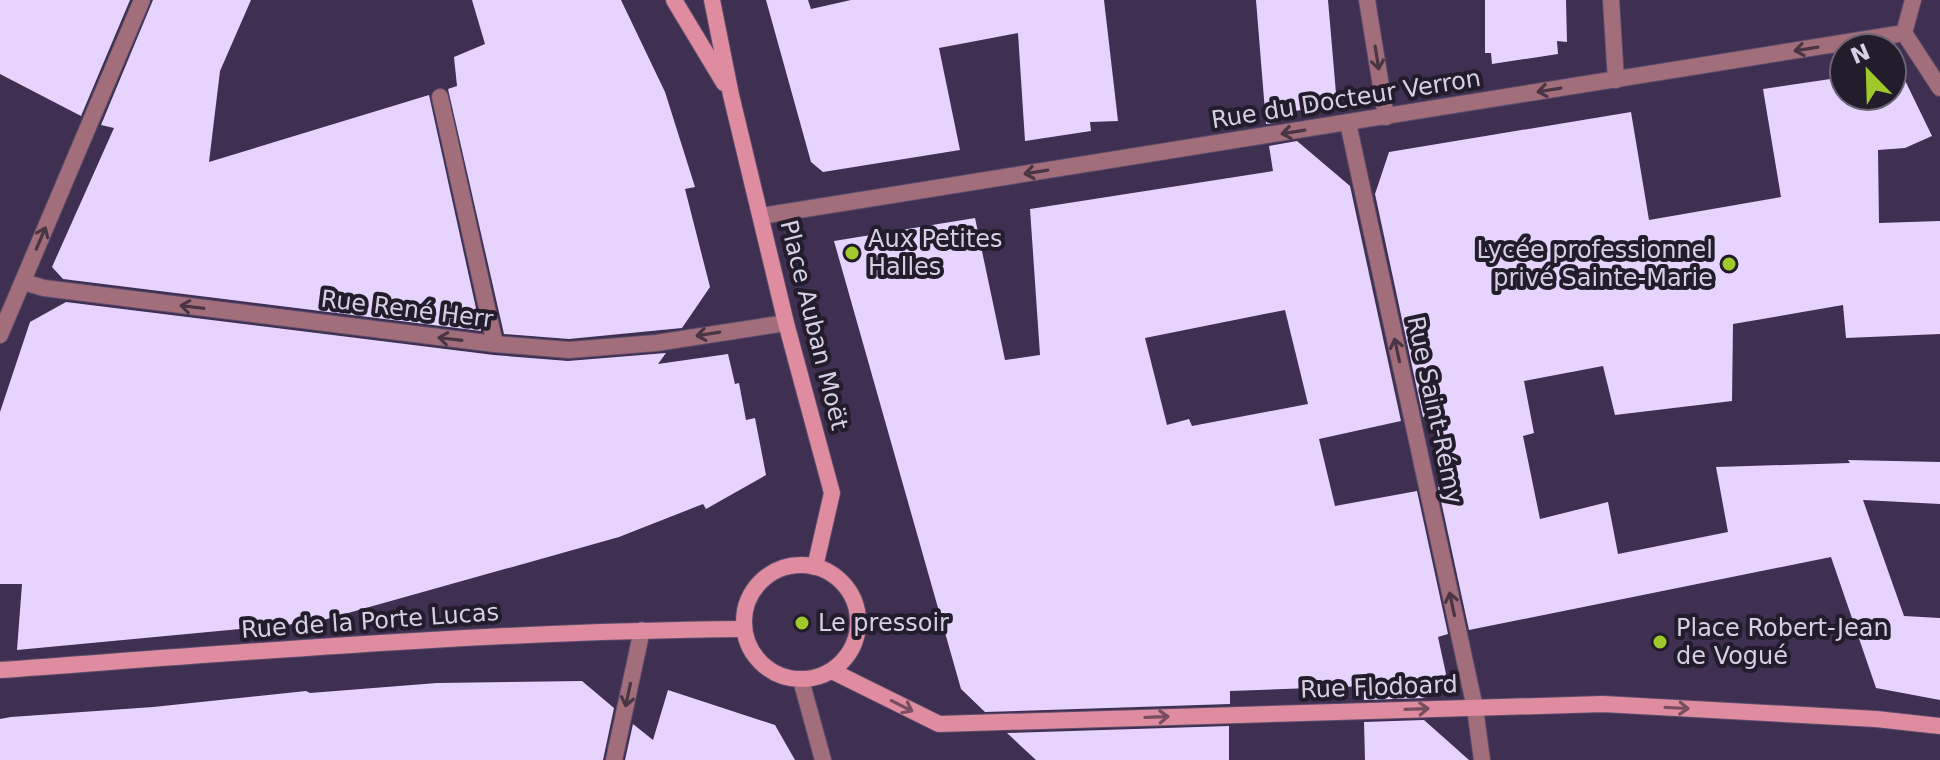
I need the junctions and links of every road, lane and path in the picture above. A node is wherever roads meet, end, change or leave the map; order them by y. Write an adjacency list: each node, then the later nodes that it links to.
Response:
1 (142, 0): 17 (street, one-way to 1)
2 (674, 0): 12 (main road)
3 (712, 0): 12 (main road)
4 (1367, 0): 14 (street, one-way to 14)
5 (1611, 0): 10 (street)
6 (1913, 0): 7 (street)
7 (1904, 32)
8 (1908, 39): 11 (street)
9 (1828, 45): 10 (street, Rue du Docteur Verron, one-way to 10)
10 (1616, 80): 14 (street, Rue du Docteur Verron, one-way to 14)
11 (1940, 88)
12 (731, 95): 16 (main road, Place Auban Moët)
13 (440, 97): 20 (street)
14 (1386, 117): 15 (street, Rue du Docteur Verron)
15 (1348, 123): 16 (street, Rue du Docteur Verron, one-way to 16); 27 (street, Rue Saint-Rémy, one-way to 15)
16 (761, 216): 18 (main road, Place Auban Moët)
17 (23, 282): 19 (street); 20 (street, Rue René Herr, one-way to 17)
18 (786, 323): 20 (street, Rue René Herr, one-way to 20); 21 (main road, Place Auban Moët)
19 (0, 335)
20 (495, 344)
21 (815, 567): 22 (main road); 25 (main road)
22 (744, 629): 23 (main road, Rue de la Porte Lucas); 26 (main road)
23 (642, 630): 24 (main road, Rue de la Porte Lucas); 29 (street, one-way to 29)
24 (0, 670)
25 (832, 671): 26 (main road); 27 (main road, Rue Flodoard, one-way to 27)
26 (801, 680): 30 (street)
27 (1475, 708): 28 (main road, Rue Flodoard, one-way to 28); 31 (street, Rue Saint-Rémy)
28 (1940, 726)
29 (614, 760)
30 (823, 760)
31 (1482, 760)

